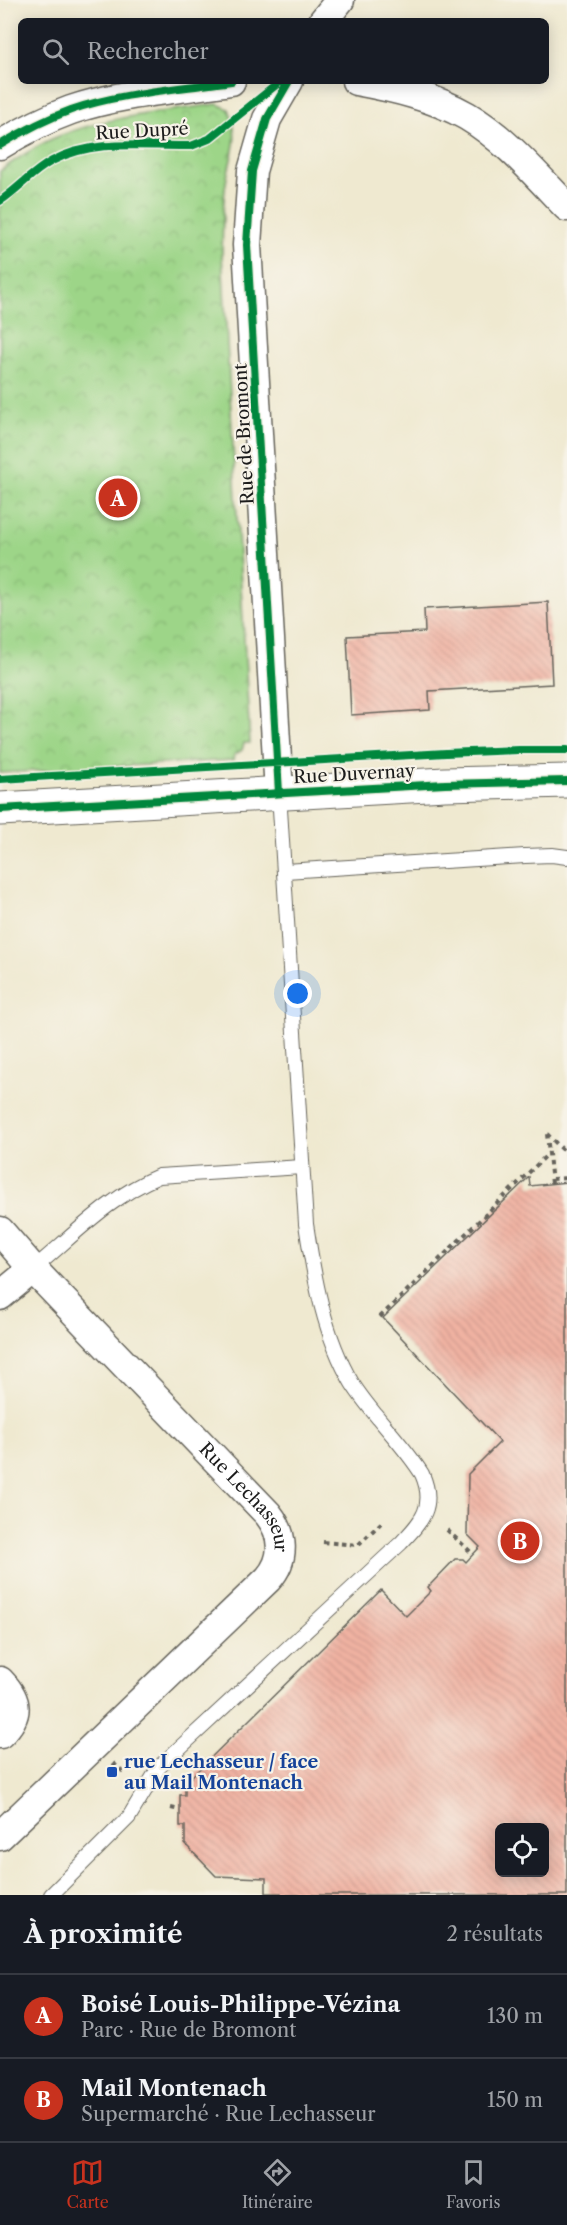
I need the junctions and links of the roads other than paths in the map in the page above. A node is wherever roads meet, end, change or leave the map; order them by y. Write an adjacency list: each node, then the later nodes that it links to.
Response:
1 (340, 0): 2 (street)
2 (325, 18)
3 (211, 84): 6 (street, Rue Dupré)
4 (287, 84): 9 (street, Rue de Bromont)
5 (371, 84): 7 (street)
6 (0, 145)
7 (567, 207)
8 (567, 781): 9 (street, Rue Duvernay)
9 (279, 793): 10 (street, Rue Duvernay); 12 (lane)
10 (0, 809)
11 (567, 857): 12 (lane)
12 (285, 871): 13 (lane)
13 (302, 1167): 15 (lane); 20 (lane)
14 (0, 1231): 15 (street, Rue Lechasseur)
15 (33, 1269): 16 (street); 19 (street, Rue Lechasseur)
16 (0, 1296)
17 (0, 1681): 18 (street)
18 (0, 1734)
19 (0, 1836)
20 (51, 1895)

